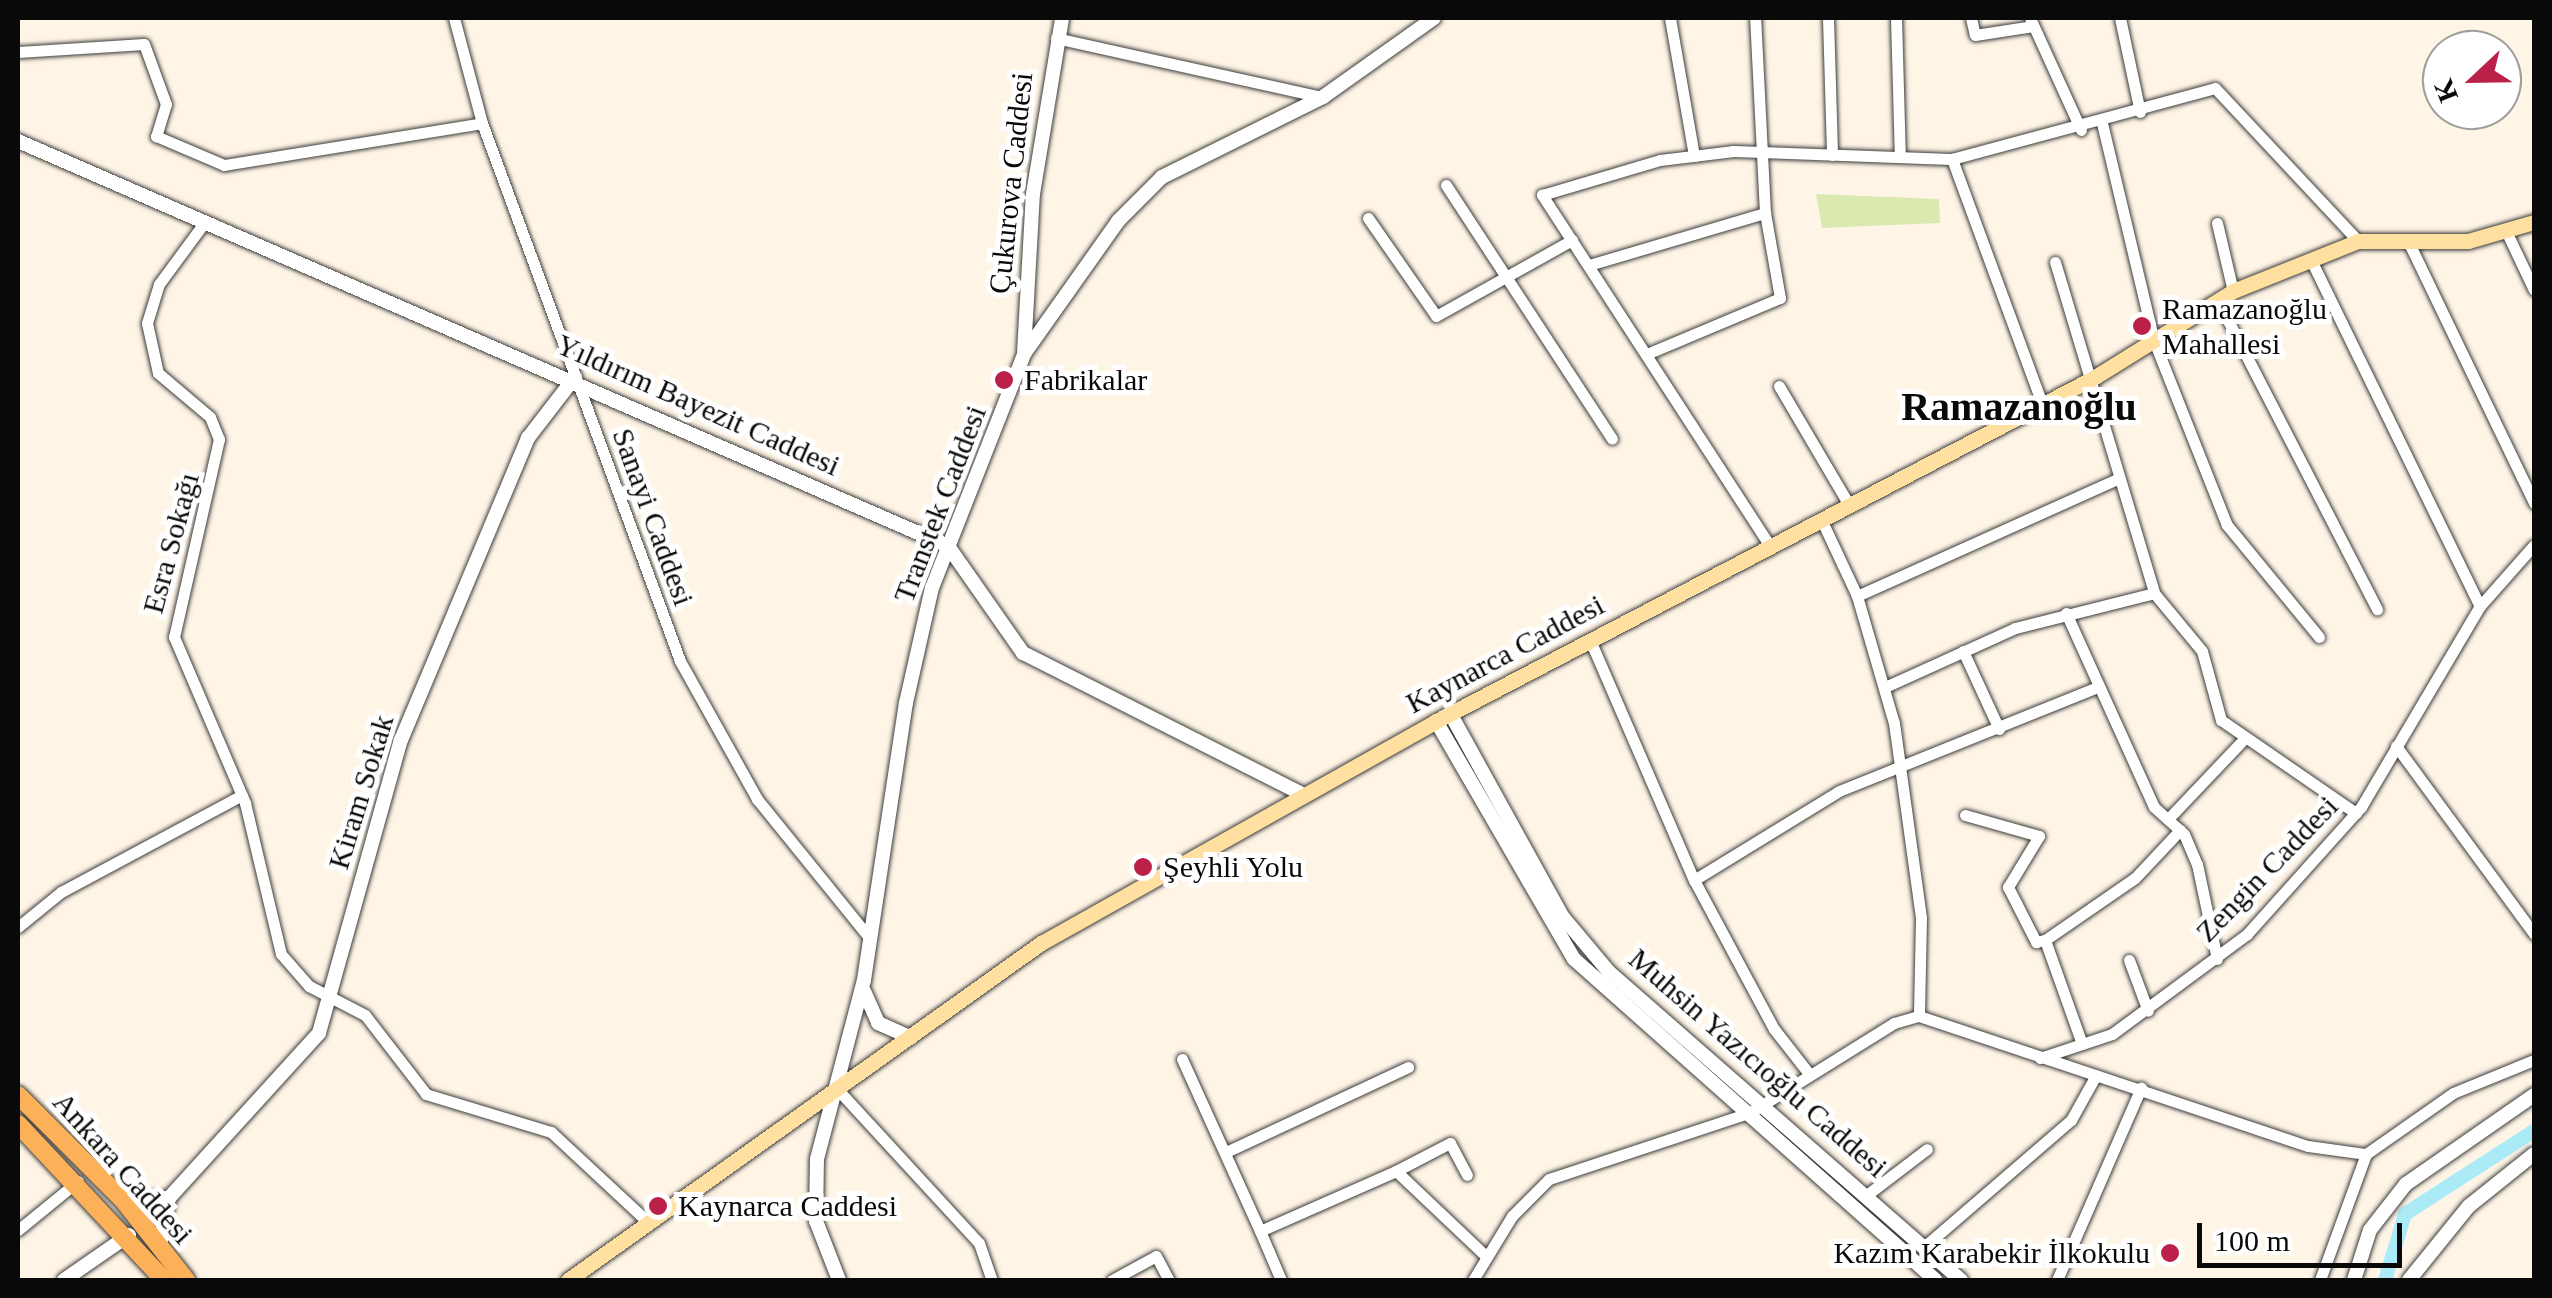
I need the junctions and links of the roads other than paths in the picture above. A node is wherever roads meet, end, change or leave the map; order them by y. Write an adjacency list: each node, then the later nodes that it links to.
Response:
1 (454, 18): 15 (street, Sanayi Caddesi)
2 (1062, 18): 11 (street, Çukurova Caddesi)
3 (1434, 18): 13 (street, Transtek Caddesi)
4 (1670, 18): 21 (street)
5 (1755, 18): 19 (street)
6 (1828, 18): 20 (street)
7 (1896, 18): 22 (street)
8 (1971, 18): 10 (street)
9 (2120, 18): 14 (street)
10 (2032, 22): 17 (street)
11 (1056, 38): 13 (street); 43 (street, Çukurova Caddesi)
12 (18, 52): 15 (street)
13 (1324, 98): 43 (street, Transtek Caddesi)
14 (2140, 112): 16 (street); 32 (street)
15 (482, 123): 44 (street, Sanayi Caddesi)
16 (2102, 123): 17 (street); 41 (street)
17 (2081, 130): 23 (street)
18 (18, 141): 28 (street, Yıldırım Bayezit Caddesi)
19 (1761, 152): 20 (street); 21 (street); 25 (street)
20 (1832, 155): 22 (street)
21 (1694, 156): 31 (street)
22 (1900, 158): 23 (street)
23 (1952, 159): 47 (street)
24 (1446, 186): 37 (street)
25 (1765, 214): 36 (street); 42 (street)
26 (1368, 218): 37 (street)
27 (2534, 222): 30 (main road, Kaynarca Caddesi)
28 (204, 223): 44 (street, Yıldırım Bayezit Caddesi); 72 (street, Esra Sokağı)
29 (2217, 223): 39 (street)
30 (2506, 230): 33 (main road, Kaynarca Caddesi); 38 (street)
31 (1572, 240): 36 (street); 37 (street)
32 (2358, 240): 33 (main road, Kaynarca Caddesi); 34 (main road, Kaynarca Caddesi)
33 (2408, 240): 50 (street)
34 (2311, 260): 39 (main road, Kaynarca Caddesi); 58 (street)
35 (2054, 262): 45 (street)
36 (1589, 265): 42 (street)
37 (1504, 278): 48 (street)
38 (2534, 290)
39 (2233, 291): 40 (main road, Kaynarca Caddesi)
40 (2218, 300): 41 (main road, Kaynarca Caddesi); 59 (street)
41 (2154, 340): 45 (main road, Kaynarca Caddesi); 61 (street)
42 (1649, 353): 55 (street)
43 (1024, 354): 54 (street, Transtek Caddesi)
44 (575, 377): 54 (street, Yıldırım Bayezit Caddesi); 79 (street, Sanayi Caddesi); 85 (street, Kiram Sokak)
45 (2089, 380): 47 (main road, Kaynarca Caddesi); 49 (street)
46 (1779, 386): 51 (street)
47 (2042, 404): 51 (main road, Kaynarca Caddesi)
48 (1612, 439)
49 (2118, 478): 56 (street); 57 (street)
50 (2534, 503)
51 (1849, 505): 52 (main road, Kaynarca Caddesi)
52 (1822, 519): 55 (main road, Kaynarca Caddesi); 57 (street)
53 (2534, 545): 58 (street, Zengin Caddesi)
54 (948, 546): 71 (street); 79 (street, Transtek Caddesi)
55 (1770, 546): 62 (main road, Kaynarca Caddesi)
56 (2154, 594): 60 (street); 68 (street)
57 (1858, 596): 64 (street)
58 (2480, 606): 69 (street, Zengin Caddesi)
59 (2378, 609)
60 (2066, 613): 63 (street); 65 (street)
61 (2320, 636)
62 (1590, 640): 66 (main road, Kaynarca Caddesi); 77 (street)
63 (1963, 651): 64 (street); 67 (street)
64 (1885, 687): 70 (street)
65 (2098, 687): 67 (street); 75 (street)
66 (1443, 717): 71 (main road, Kaynarca Caddesi); 100 (street, Muhsin Yazıcıoğlu Caddesi); 101 (street, Muhsin Yazıcıoğlu Caddesi)
67 (1999, 728): 70 (street)
68 (2244, 739): 73 (street); 75 (street)
69 (2396, 746): 73 (street, Zengin Caddesi); 80 (street)
70 (1896, 772): 77 (street); 87 (street)
71 (1300, 794): 88 (main road, Kaynarca Caddesi)
72 (242, 795): 78 (street); 85 (street, Esra Sokağı)
73 (2356, 813): 82 (street, Zengin Caddesi)
74 (1966, 815): 81 (street)
75 (2168, 819): 76 (street)
76 (2180, 830): 81 (street); 82 (street)
77 (1694, 880): 95 (street)
78 (18, 927)
79 (867, 934): 84 (street, Transtek Caddesi)
80 (2534, 934)
81 (2044, 940): 89 (street)
82 (2217, 959): 86 (street, Zengin Caddesi)
83 (2129, 960): 86 (street)
84 (864, 980): 88 (street); 97 (street, Transtek Caddesi)
85 (332, 996): 111 (street, Kiram Sokak); 113 (street, Esra Sokağı)
86 (2148, 1011): 89 (street, Zengin Caddesi)
87 (1919, 1016): 90 (street); 95 (street)
88 (917, 1037): 97 (main road, Kaynarca Caddesi)
89 (2082, 1044): 90 (street, Zengin Caddesi)
90 (2040, 1058): 94 (street)
91 (1182, 1059): 104 (street)
92 (2534, 1060): 105 (street)
93 (1408, 1067): 104 (street)
94 (2096, 1074): 96 (street); 118 (street)
95 (1810, 1076): 100 (street)
96 (2140, 1088): 105 (street); 132 (street)
97 (840, 1092): 113 (main road, Kaynarca Caddesi); 120 (street, Transtek Caddesi); 125 (street)
98 (18, 1094): 112 (main road, Ankara Caddesi)
99 (2534, 1095): 134 (street)
100 (1767, 1102): 101 (street); 110 (street, Muhsin Yazıcıoğlu Caddesi)
101 (1750, 1112): 119 (street); 130 (street, Muhsin Yazıcıoğlu Caddesi)
102 (18, 1124): 109 (main road, Ankara Caddesi)
103 (1927, 1149): 110 (street)
104 (1226, 1152): 115 (street)
105 (2366, 1154): 133 (street)
106 (2534, 1154): 135 (street)
107 (1396, 1170): 108 (street); 115 (street); 119 (street)
108 (1467, 1175)
109 (78, 1181): 114 (street); 116 (main road, Ankara Caddesi)
110 (1868, 1194): 118 (street, Muhsin Yazıcıoğlu Caddesi)
111 (170, 1198): 112 (street); 117 (street)
112 (122, 1200): 117 (main road, Ankara Caddesi)
113 (648, 1222): 124 (main road, Kaynarca Caddesi)
114 (18, 1230)
115 (1260, 1231): 128 (street)
116 (129, 1235): 121 (street); 122 (main road, Ankara Caddesi)
117 (160, 1244): 123 (main road, Ankara Caddesi)
118 (1925, 1246): 131 (street, Muhsin Yazıcıoğlu Caddesi)
119 (1488, 1257): 129 (street)
120 (833, 1278)
121 (64, 1280)
122 (164, 1280)
123 (186, 1280)
124 (568, 1280)
125 (992, 1280)
126 (1112, 1280): 127 (street)
127 (1169, 1280)
128 (1281, 1280)
129 (1473, 1280)
130 (1935, 1280)
131 (1961, 1280)
132 (2058, 1280)
133 (2320, 1280)
134 (2354, 1280)
135 (2410, 1280)

